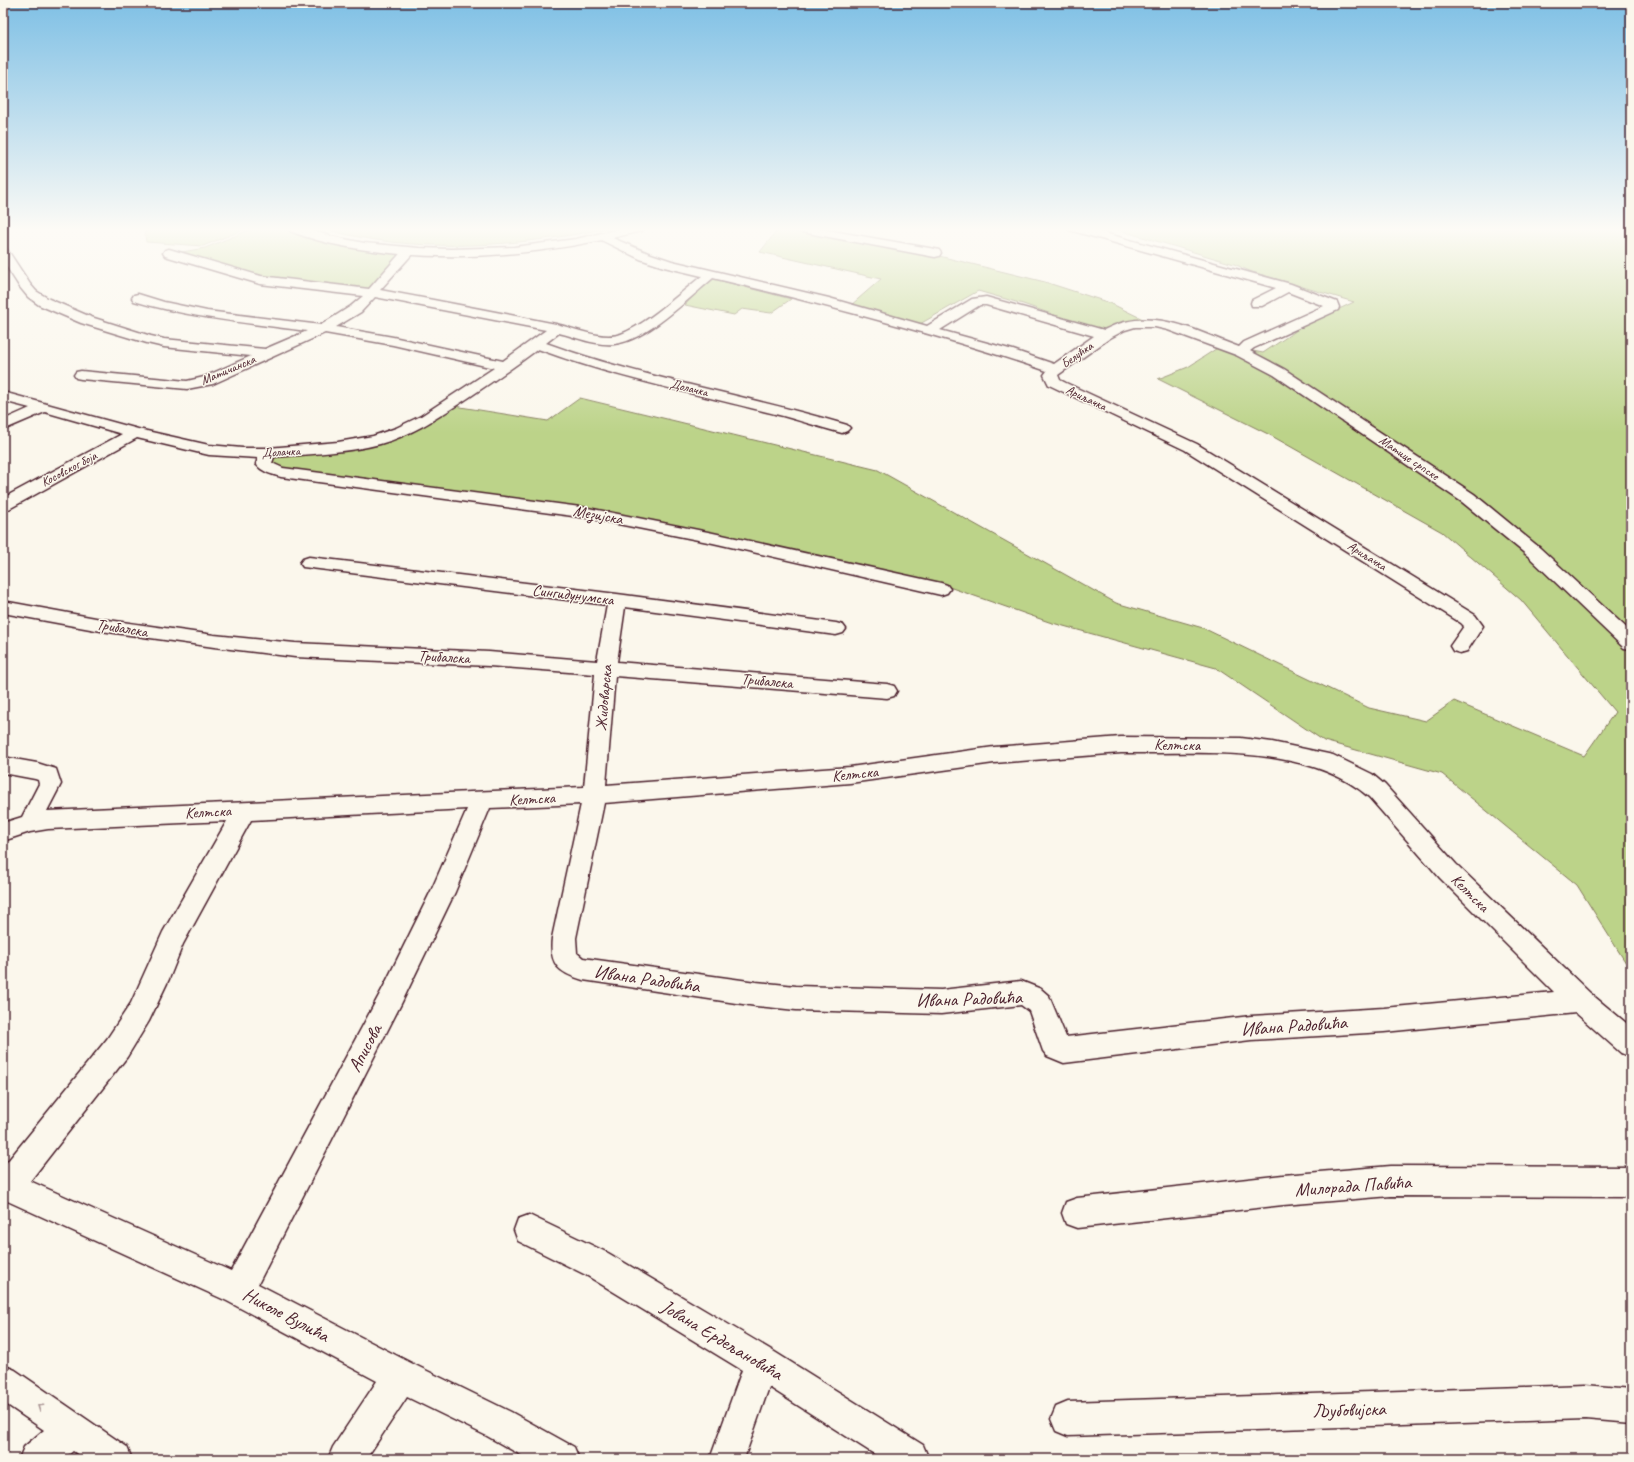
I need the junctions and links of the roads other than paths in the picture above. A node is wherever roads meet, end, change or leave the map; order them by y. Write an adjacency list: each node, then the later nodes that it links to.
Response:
1 (35, 296): 15 (street)
2 (370, 296): 11 (street, Матичанска)
3 (390, 296): 10 (street)
4 (683, 296): 10 (street)
5 (803, 296): 12 (street, Ариљачка)
6 (1270, 296): 9 (street)
7 (1312, 296): 16 (street)
8 (138, 298): 11 (street)
9 (1257, 303)
10 (557, 328): 14 (street, Долачка)
11 (323, 329): 15 (street, Матичанска); 17 (street)
12 (930, 330): 13 (street); 18 (street, Ариљачка)
13 (1105, 334): 16 (street, Белућка); 18 (street, Белућка)
14 (537, 344): 17 (street, Долачка); 23 (street, Долачка)
15 (267, 352): 19 (street, Матичанска)
16 (1241, 352): 32 (street, Матице српске)
17 (506, 366): 25 (street, Долачка)
18 (1056, 369): 33 (street, Ариљачка)
19 (81, 375)
20 (3, 396): 21 (street, Долачка)
21 (43, 408): 22 (street); 24 (street, Долачка)
22 (3, 424)
23 (842, 428)
24 (135, 433): 25 (street, Долачка); 26 (street, Косовског боја)
25 (268, 453): 28 (street, Мезијска)
26 (3, 505)
27 (309, 563): 29 (street, Сингидунумска)
28 (941, 589)
29 (617, 600): 31 (street, Сингидунумска); 34 (street, Жидоварска)
30 (3, 607): 34 (street, Трибалска)
31 (836, 629)
32 (1631, 643)
33 (1460, 646)
34 (606, 667): 35 (street, Трибалска); 37 (street, Жидоварска)
35 (887, 691)
36 (3, 765): 40 (street)
37 (594, 796): 38 (street, Келтска); 42 (street, Келтска); 42 (street, Ивана Радовића)
38 (482, 801): 39 (street, Келтска); 48 (street, Аписова)
39 (245, 810): 40 (street, Келтска); 45 (street)
40 (30, 824): 41 (street, Келтска)
41 (3, 832)
42 (1581, 1001): 43 (street, Келтска)
43 (1631, 1044)
44 (1631, 1182): 46 (street, Милорада Павића)
45 (5, 1185): 48 (street, Николе Вулића)
46 (1077, 1213)
47 (529, 1230): 49 (street, Јована Ердељановића)
48 (238, 1290): 50 (street, Николе Вулића)
49 (761, 1363): 55 (street, Јована Ердељановића); 60 (street)
50 (401, 1376): 58 (street); 59 (street, Николе Вулића)
51 (3, 1382): 54 (street, one-way to 51)
52 (1631, 1406): 53 (street, Љубовијска)
53 (1068, 1419)
54 (73, 1429): 56 (street); 57 (street)
55 (911, 1457)
56 (36, 1459)
57 (115, 1459)
58 (345, 1459)
59 (562, 1459)
60 (727, 1459)

